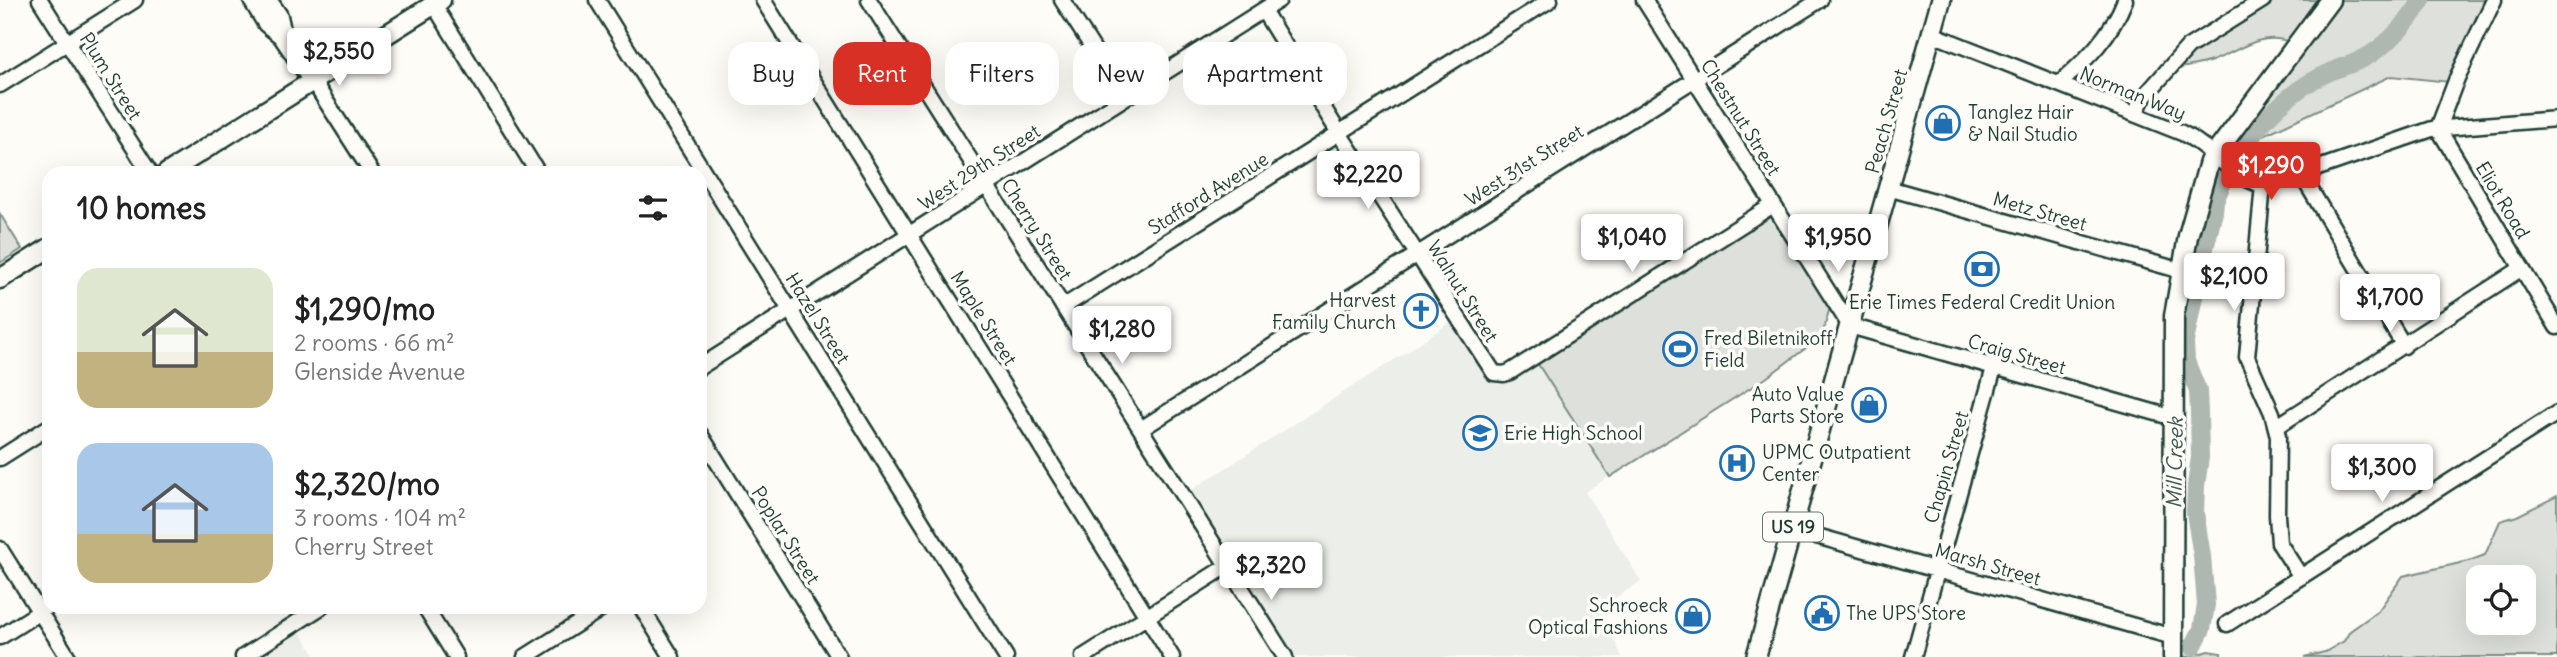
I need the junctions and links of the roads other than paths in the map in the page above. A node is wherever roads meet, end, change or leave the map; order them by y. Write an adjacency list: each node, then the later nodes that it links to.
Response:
1 (40, 0): 23 (street, Plum Street)
2 (135, 0): 23 (street)
3 (253, 0): 21 (main road)
4 (267, 0): 21 (main road)
5 (597, 0): 39 (street, Hazel Street)
6 (763, 0): 46 (street, Maple Street)
7 (869, 0): 42 (street, Cherry Street)
8 (1062, 0): 22 (street)
9 (1279, 0): 19 (street, West 29th Street)
10 (1550, 0): 33 (street, Stafford Avenue)
11 (1644, 0): 25 (street, Chestnut Street)
12 (1820, 0): 25 (street, West 31st Street)
13 (1941, 0): 20 (main road, Peach Street / US 19)
14 (2125, 0): 27 (street)
15 (2263, 0): 30 (street)
16 (2330, 0): 34 (main road)
17 (2494, 0): 32 (street)
18 (437, 2): 26 (main road); 38 (street)
19 (1263, 10): 24 (street, West 29th Street); 33 (street, Walnut Street)
20 (1932, 34): 27 (street, Norman Way); 44 (main road, Peach Street / US 19)
21 (282, 35): 26 (main road)
22 (1089, 42)
23 (67, 43): 28 (street); 35 (street, Plum Street)
24 (1169, 69)
25 (1694, 79): 45 (street, Chestnut Street); 48 (street, West 31st Street)
26 (313, 81): 36 (main road); 37 (street)
27 (2059, 84): 30 (street, Norman Way)
28 (0, 85)
29 (1111, 105): 42 (street, West 29th Street)
30 (2135, 114): 34 (street, Norman Way)
31 (2557, 119): 32 (street)
32 (2438, 128): 40 (street); 49 (street, Eliot Road)
33 (1339, 134): 48 (street, Walnut Street); 52 (street, Stafford Avenue)
34 (2218, 161): 43 (street, Norman Way); 50 (main road)
35 (146, 166)
36 (178, 166)
37 (368, 166)
38 (534, 166)
39 (700, 166)
40 (2301, 174): 43 (street); 56 (street)
41 (707, 177): 53 (street, Hazel Street)
42 (986, 185): 46 (street, West 29th Street); 52 (street, Cherry Street)
43 (2263, 185): 61 (street)
44 (1888, 188): 50 (street, Metz Street); 54 (main road, Peach Street / US 19)
45 (1773, 205): 48 (street, Walnut Street); 54 (street, Chestnut Street)
46 (909, 234): 53 (street, West 29th Street); 78 (street, Maple Street)
47 (42, 252): 51 (main road)
48 (1418, 256): 62 (street, West 31st Street)
49 (2522, 268): 55 (street, Eliot Road); 56 (street)
50 (2182, 271): 60 (main road)
51 (0, 279)
52 (1063, 307): 62 (street, Cherry Street)
53 (790, 310): 57 (street, West 29th Street); 88 (street, Hazel Street)
54 (1850, 326): 58 (street, Craig Street); 66 (main road, Peach Street / US 19)
55 (2557, 327)
56 (2404, 346): 61 (street)
57 (707, 363)
58 (1994, 368): 60 (street, Craig Street); 69 (street, Chapin Street)
59 (2557, 413): 70 (street)
60 (2174, 418): 81 (main road)
61 (2276, 427): 70 (street)
62 (1141, 429): 68 (street, Cherry Street)
63 (42, 431): 65 (street)
64 (707, 445): 87 (street, Poplar Street)
65 (0, 458)
66 (1792, 529): 69 (street, Marsh Street); 92 (main road, Peach Street / US 19)
67 (0, 549): 71 (street)
68 (1227, 566): 78 (street); 91 (street, Cherry Street)
69 (1937, 570): 81 (street, Marsh Street); 93 (street, Chapin Street)
70 (2301, 577): 79 (street)
71 (42, 606)
72 (42, 610): 80 (street)
73 (46, 614): 82 (street)
74 (310, 614): 83 (street)
75 (429, 614): 84 (street)
76 (593, 614): 85 (street)
77 (645, 614): 86 (street)
78 (1146, 616): 89 (street); 90 (street, Maple Street)
79 (2227, 624)
80 (0, 637)
81 (2173, 637): 94 (main road)
82 (68, 657)
83 (243, 657)
84 (456, 657)
85 (525, 657)
86 (672, 657)
87 (839, 657)
88 (1006, 657)
89 (1083, 657)
90 (1172, 657)
91 (1285, 657)
92 (1756, 657)
93 (1913, 657)
94 (2173, 657)

